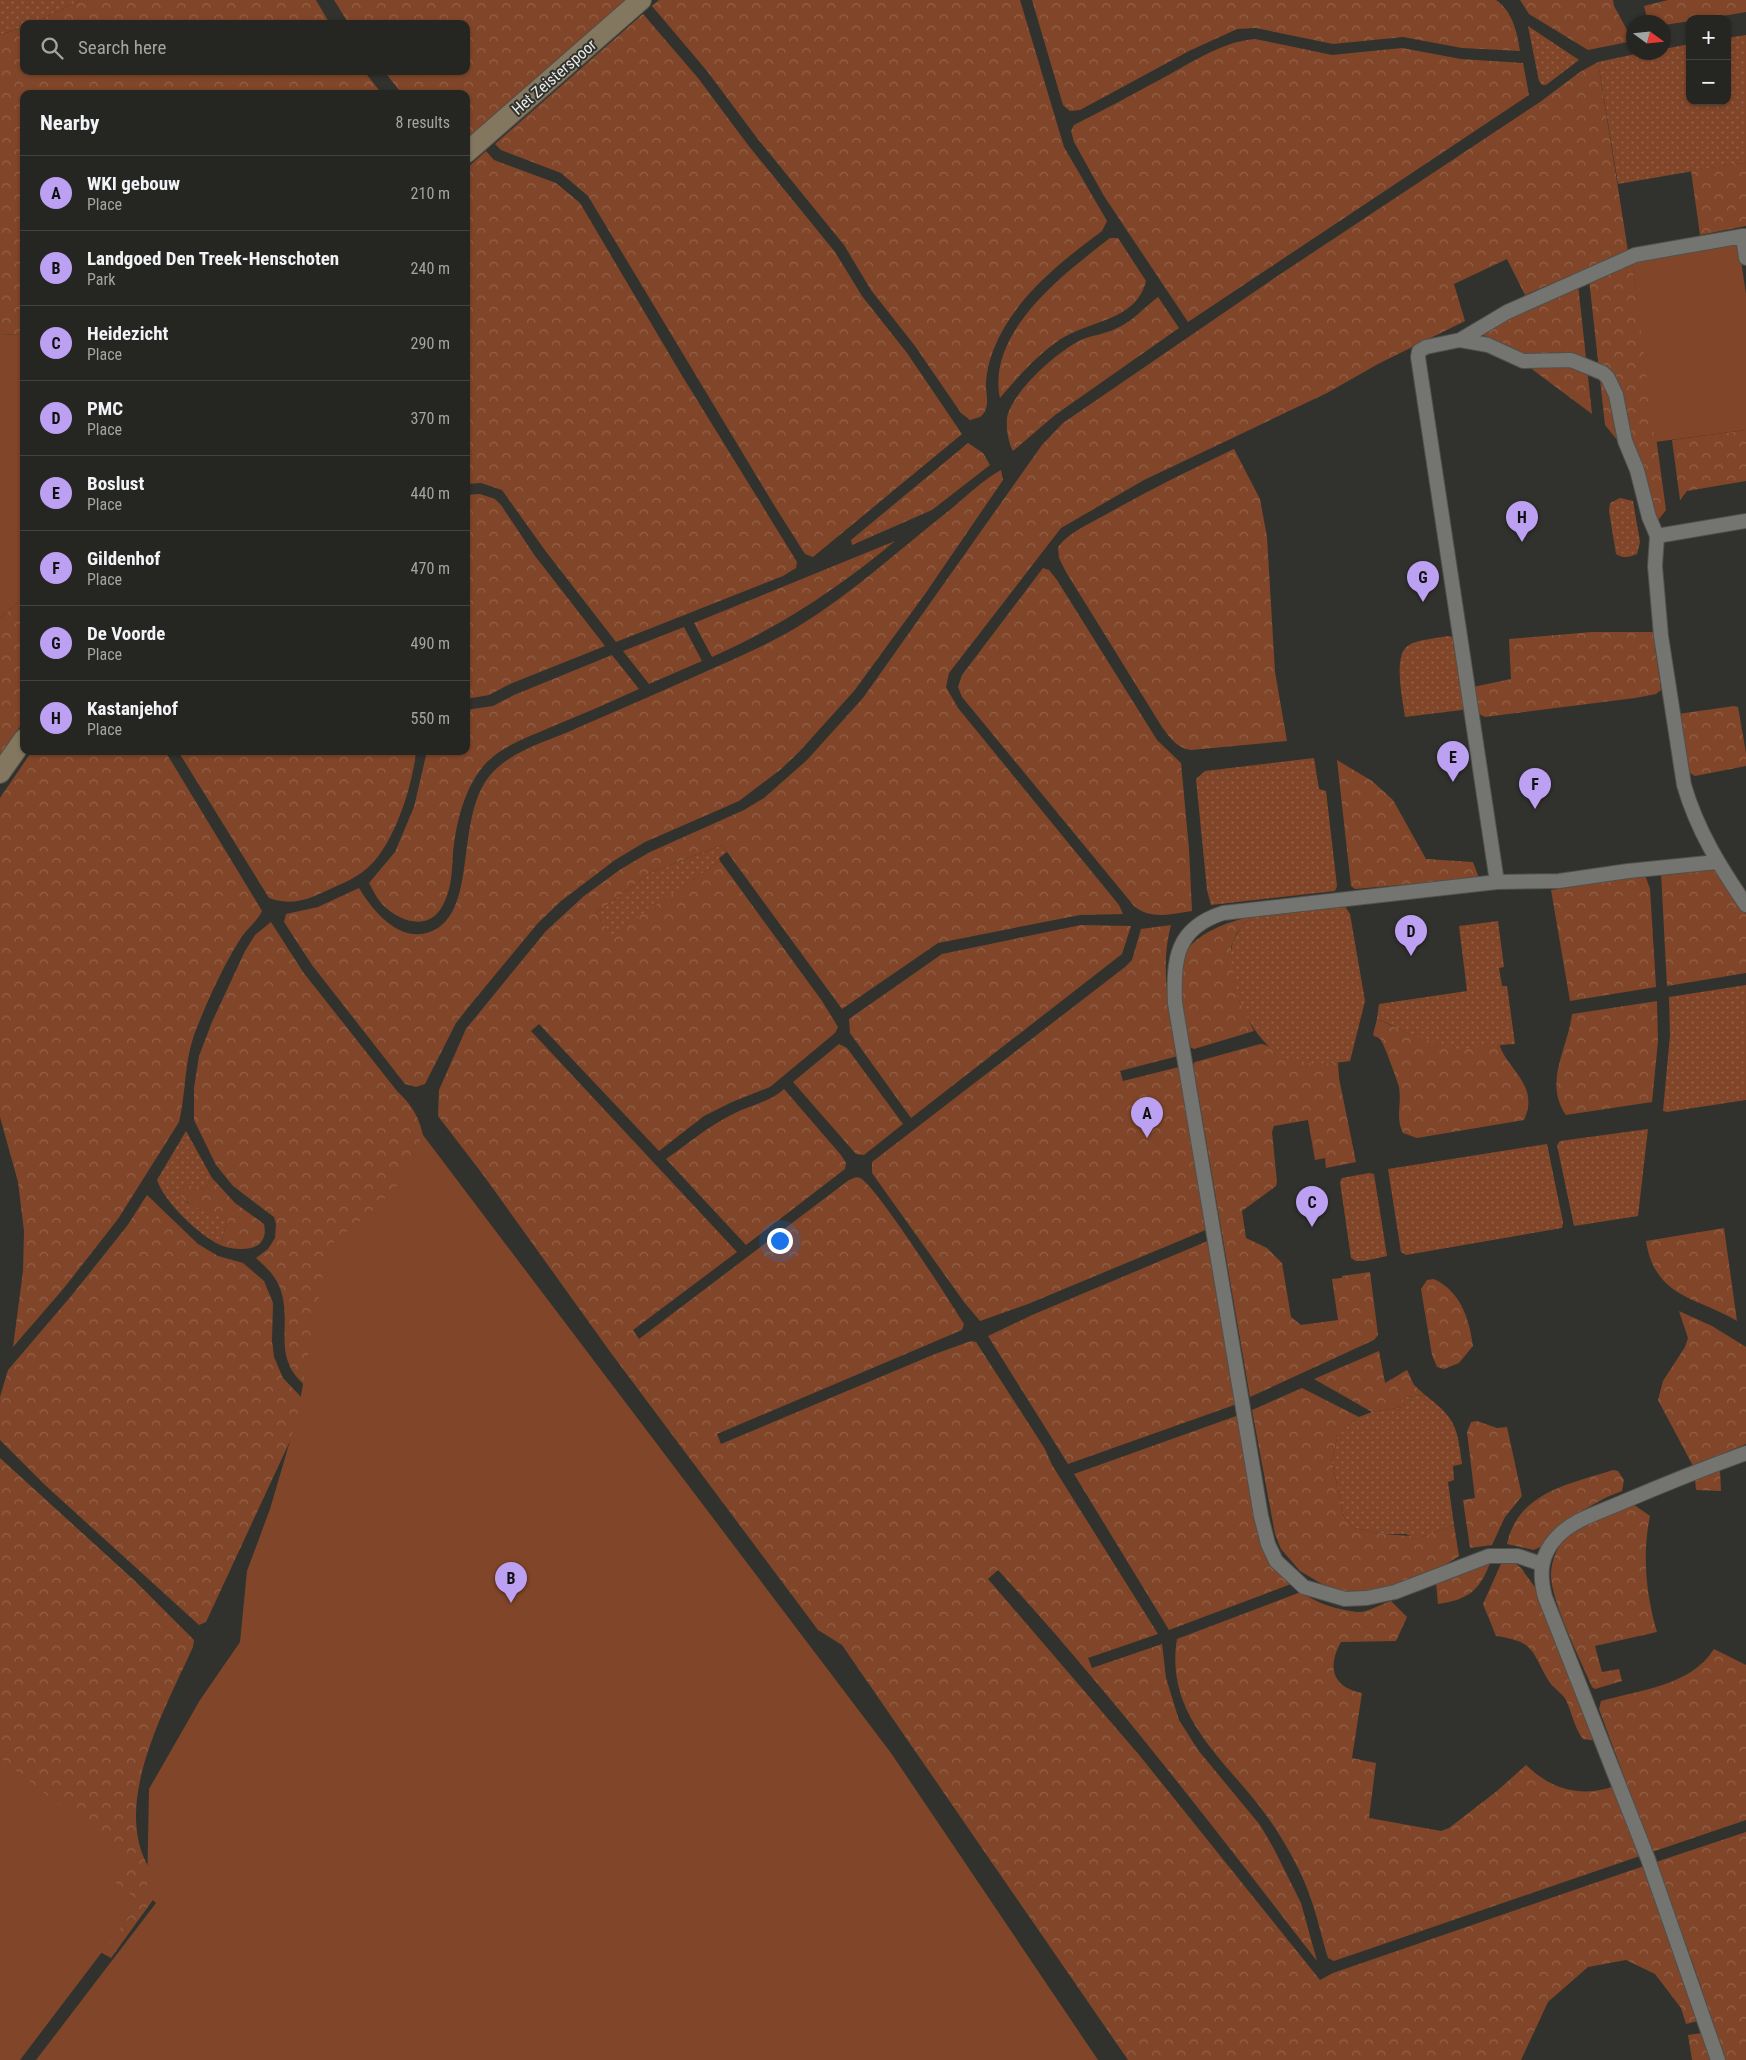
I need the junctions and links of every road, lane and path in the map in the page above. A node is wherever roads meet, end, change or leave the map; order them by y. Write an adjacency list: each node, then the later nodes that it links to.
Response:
1 (642, 0): 2 (street, Het Zeisterspoor)
2 (470, 150)
3 (1744, 236): 4 (street); 5 (street)
4 (1746, 258)
5 (1460, 340): 7 (street); 11 (street)
6 (1746, 521): 7 (street)
7 (1657, 536): 10 (street)
8 (20, 744): 9 (street)
9 (0, 773)
10 (1717, 862): 11 (street); 12 (street)
11 (1497, 882): 14 (street)
12 (1746, 905)
13 (1746, 1453): 14 (street)
14 (1542, 1564): 15 (street)
15 (1718, 2060)

